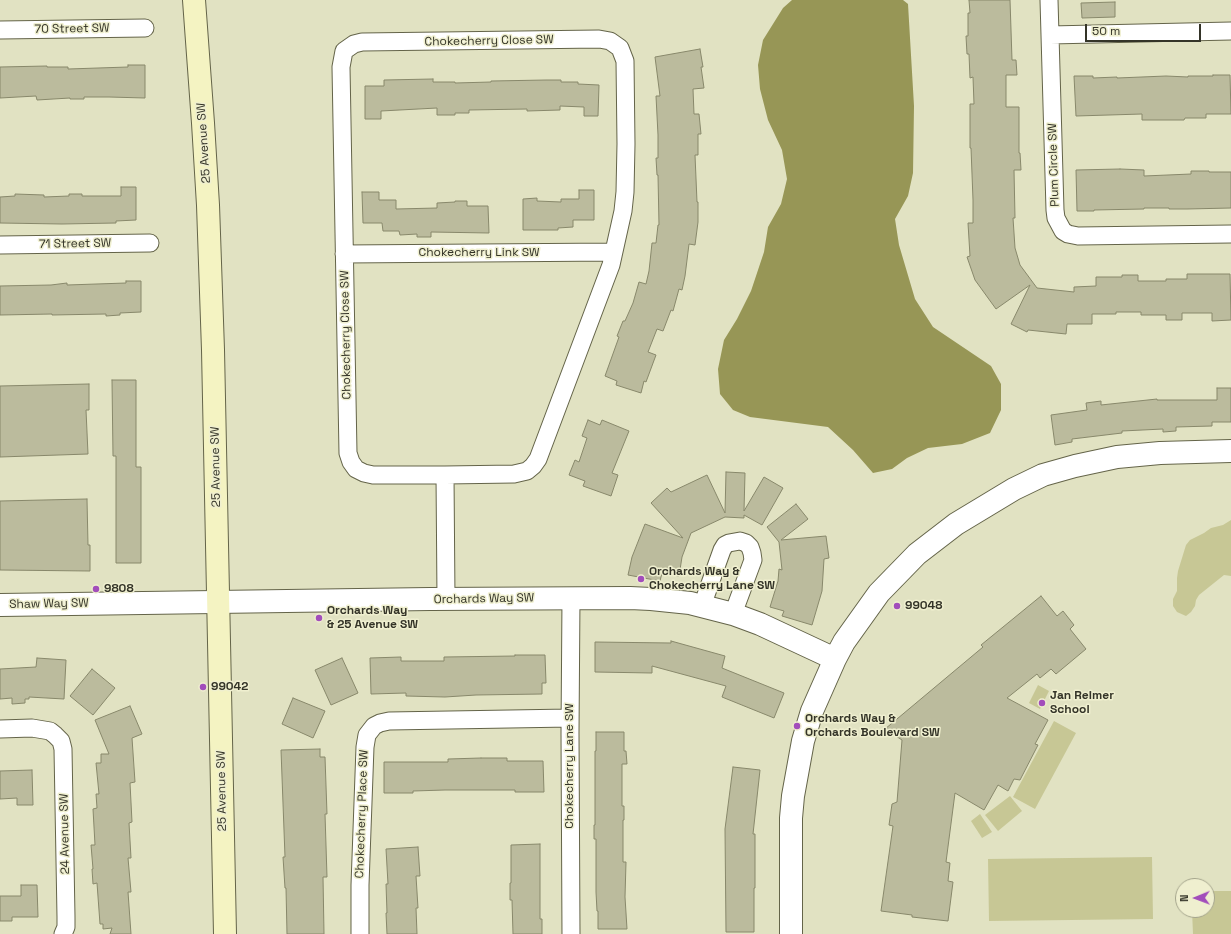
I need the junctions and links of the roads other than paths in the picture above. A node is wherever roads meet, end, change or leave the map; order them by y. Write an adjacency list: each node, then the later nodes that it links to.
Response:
1 (194, 0): 16 (main road, 25 Avenue SW)
2 (1049, 0): 6 (street, Plum Circle SW)
3 (145, 28): 4 (street, 70 Street SW)
4 (0, 30)
5 (1231, 31): 6 (street)
6 (1050, 35): 7 (street, Plum Circle SW)
7 (1231, 234)
8 (150, 243): 9 (street, 71 Street SW)
9 (0, 245)
10 (614, 252): 11 (street, Chokecherry Link SW); 11 (street, Chokecherry Close SW); 13 (street, Chokecherry Close SW)
11 (344, 254): 13 (street, Chokecherry Close SW)
12 (1231, 451): 20 (street)
13 (445, 475): 15 (street)
14 (571, 598): 15 (street, Orchards Way SW); 18 (street, Orchards Way SW); 21 (street, Chokecherry Lane SW)
15 (446, 599): 16 (street, Orchards Way SW)
16 (218, 601): 17 (street, Shaw Way SW); 24 (main road, 25 Avenue SW)
17 (0, 605)
18 (702, 606): 19 (street, Orchards Way SW); 19 (street)
19 (734, 614): 20 (street, Orchards Way SW)
20 (834, 659): 27 (street)
21 (570, 718): 25 (street, Chokecherry Place SW); 26 (street, Chokecherry Lane SW)
22 (0, 729): 23 (street, 24 Avenue SW)
23 (63, 934)
24 (226, 934)
25 (360, 934)
26 (571, 934)
27 (791, 934)

